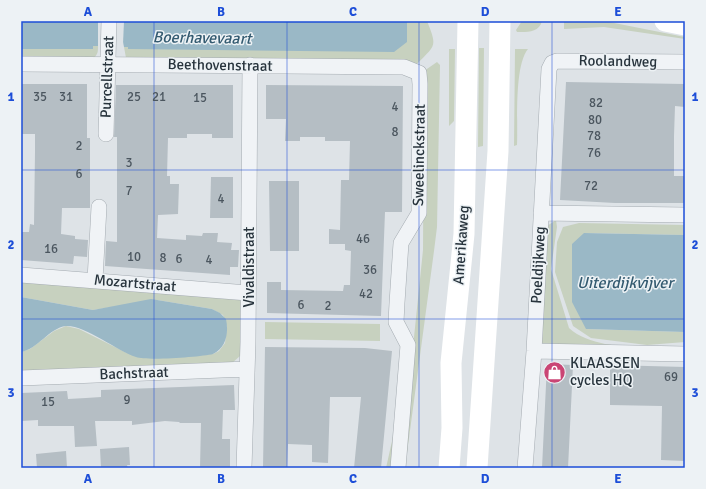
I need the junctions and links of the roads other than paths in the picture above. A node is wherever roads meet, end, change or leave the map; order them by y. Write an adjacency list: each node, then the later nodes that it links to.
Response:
1 (109, 21): 9 (street, Purcellstraat)
2 (468, 21): 25 (main road, Amerikaweg)
3 (665, 21): 5 (main road)
4 (503, 25): 26 (main road, Amerikaweg)
5 (685, 25)
6 (685, 62): 7 (street, Roolandweg)
7 (552, 63): 14 (street, Poeldijkweg)
8 (21, 64): 9 (street, Beethovenstraat)
9 (108, 64): 10 (street, Beethovenstraat); 12 (street, Purcellstraat)
10 (250, 65): 11 (street, Beethovenstraat); 18 (street, Vivaldistraat)
11 (418, 73): 24 (street, Sweelinckstraat)
12 (106, 134)
13 (99, 207): 17 (street)
14 (541, 213): 15 (street); 19 (street, Poeldijkweg)
15 (685, 215)
16 (21, 275): 17 (street, Mozartstraat)
17 (95, 280): 18 (street, Mozartstraat)
18 (248, 292): 21 (street, Vivaldistraat)
19 (534, 351): 20 (street); 27 (street, Poeldijkweg)
20 (685, 354)
21 (247, 369): 22 (street, Bachstraat); 23 (street, Vivaldistraat)
22 (21, 378)
23 (244, 468)
24 (398, 468)
25 (449, 468)
26 (477, 468)
27 (525, 468)

